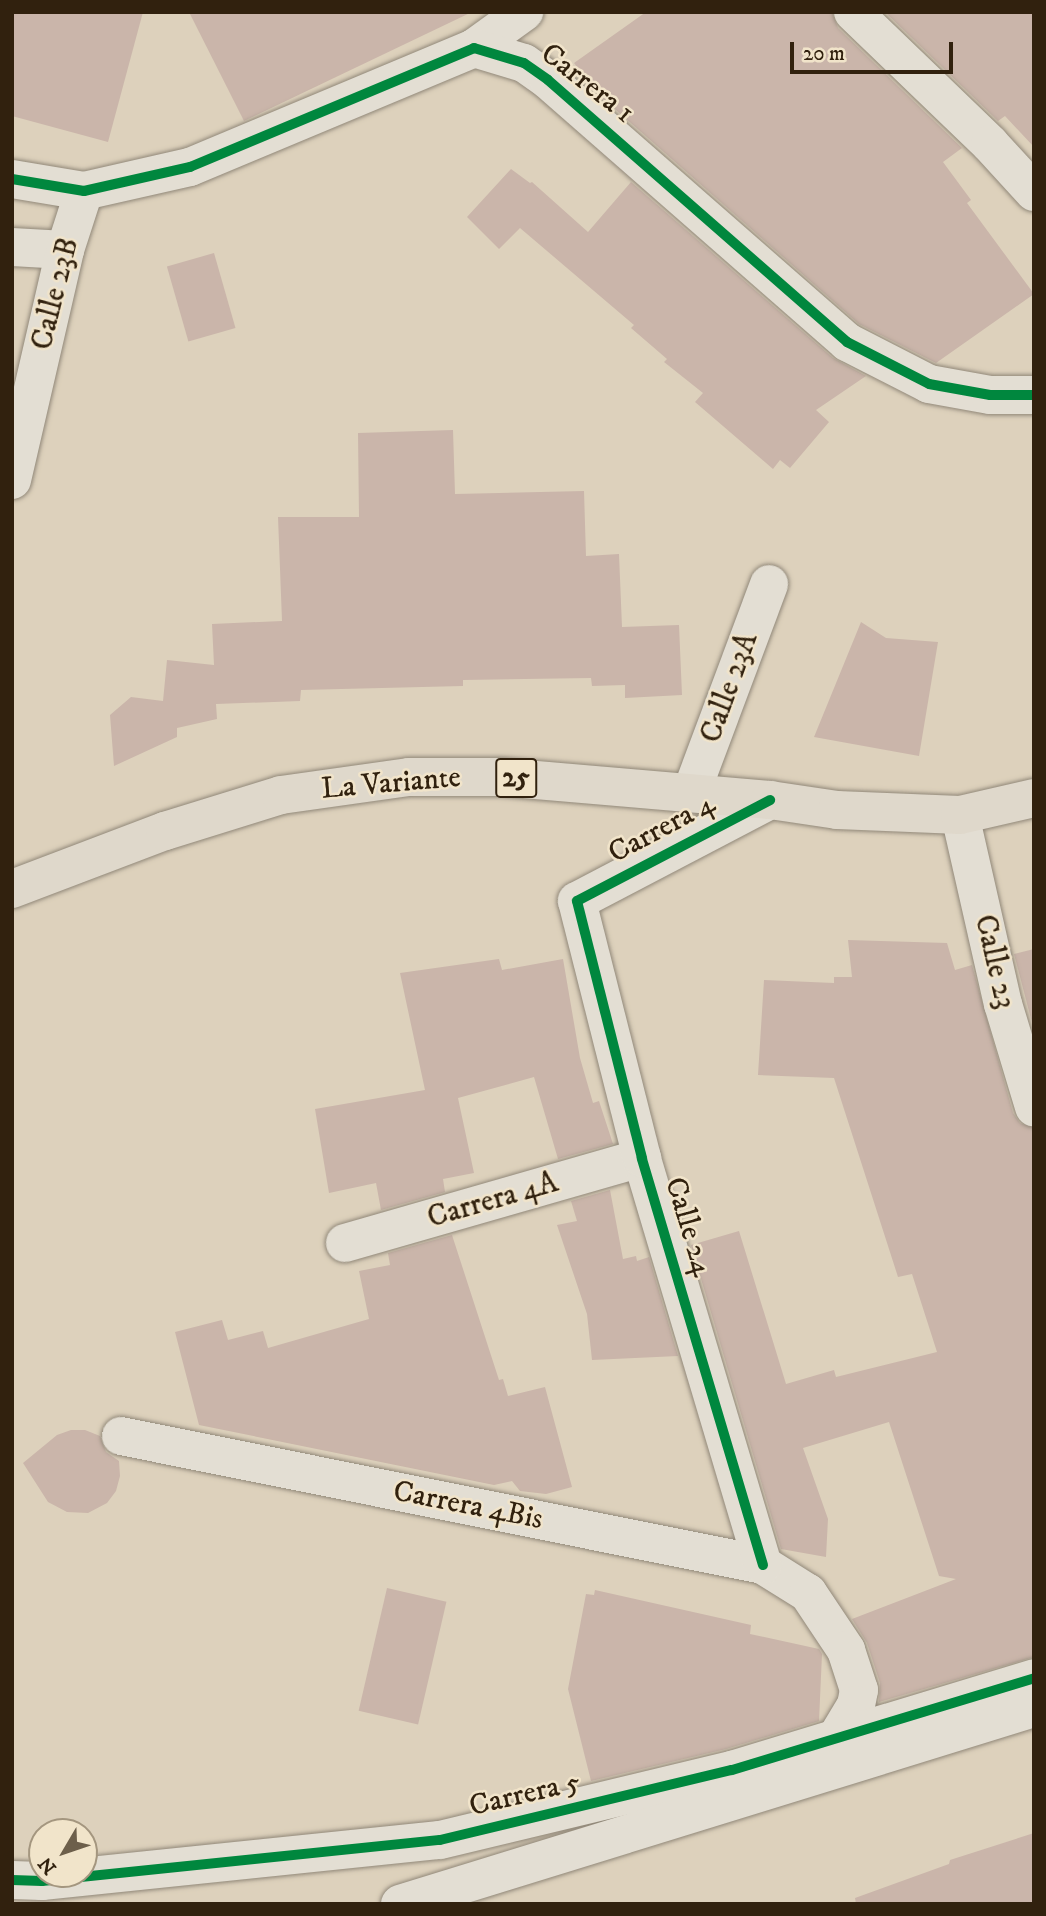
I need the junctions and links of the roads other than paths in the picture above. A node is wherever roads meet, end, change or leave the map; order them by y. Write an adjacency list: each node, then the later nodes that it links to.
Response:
1 (524, 12): 3 (street)
2 (853, 12): 6 (street)
3 (474, 48): 5 (street); 9 (street, Carrera 1)
4 (12, 179): 5 (street)
5 (84, 191): 8 (street, Calle 23B)
6 (1034, 192)
7 (12, 247): 8 (street)
8 (65, 250): 10 (street, Calle 23B)
9 (1034, 395)
10 (12, 480)
11 (769, 584): 12 (street, Calle 23A)
12 (691, 793): 14 (main road, La Variante / 25); 16 (main road, La Variante / 25)
13 (1034, 798): 15 (main road, La Variante / 25)
14 (770, 800): 15 (main road, La Variante / 25); 17 (street, Carrera 4)
15 (960, 815): 18 (street, Calle 23)
16 (12, 889)
17 (577, 901): 19 (street, Calle 24)
18 (1034, 1107)
19 (642, 1158): 20 (street, Carrera 4A); 22 (street, Calle 24)
20 (345, 1243)
21 (121, 1436): 22 (street, Carrera 4Bis)
22 (763, 1564): 25 (street, Carrera 4Bis)
23 (1034, 1678): 25 (street, Carrera 5)
24 (1034, 1708): 27 (street, Carrera 5)
25 (836, 1738): 26 (street, Carrera 5)
26 (12, 1880)
27 (400, 1904)

